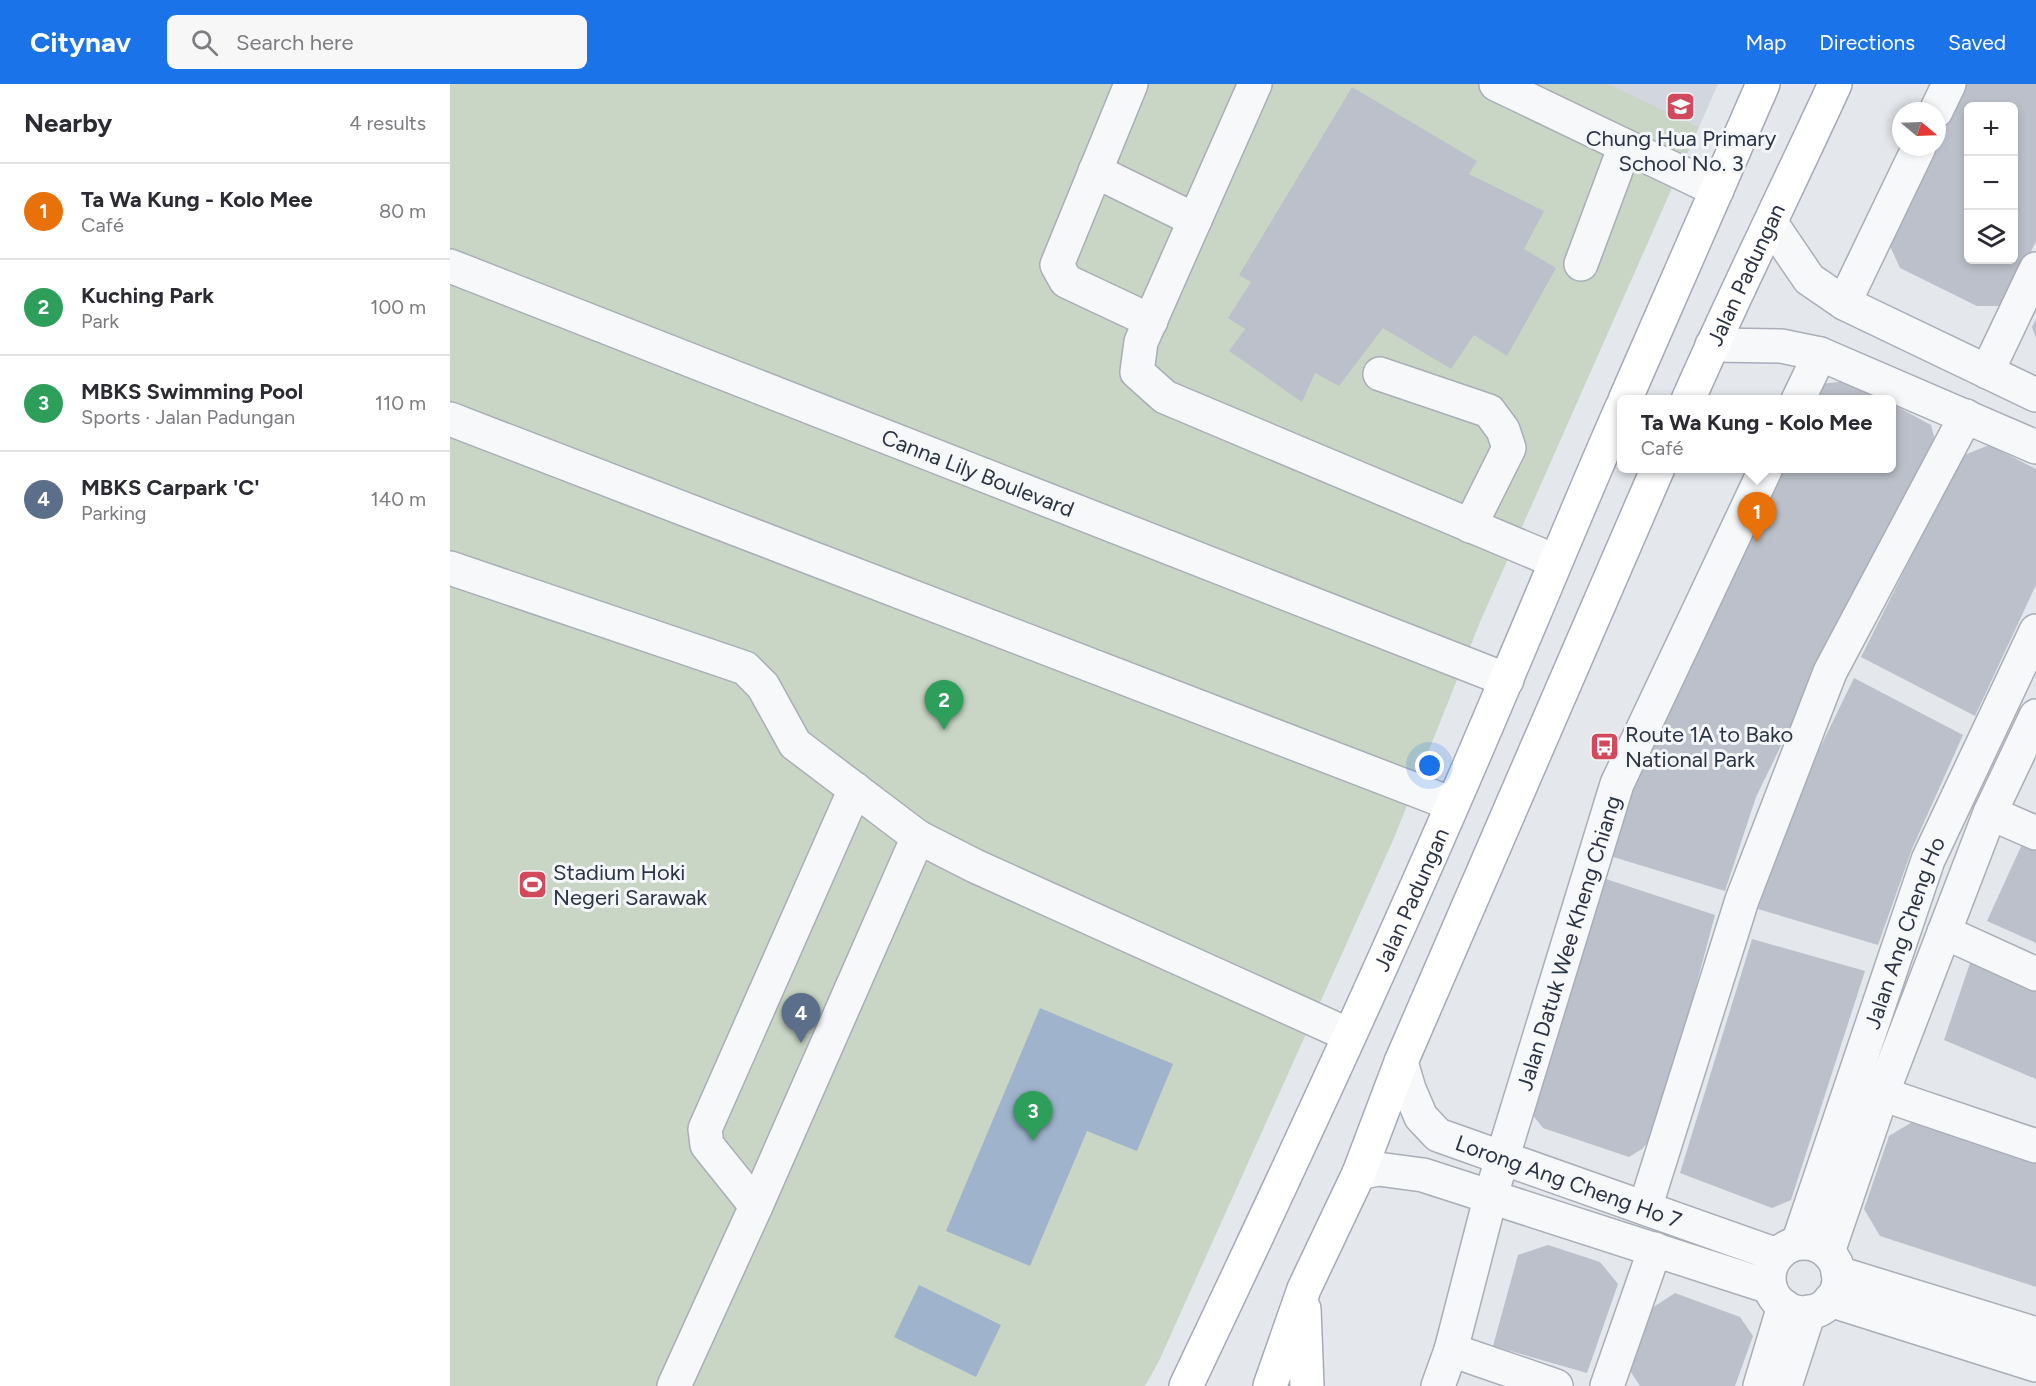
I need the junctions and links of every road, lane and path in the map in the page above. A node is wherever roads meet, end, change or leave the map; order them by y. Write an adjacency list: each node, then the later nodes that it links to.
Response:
1 (1131, 84): 10 (street)
2 (1496, 84): 8 (street)
3 (1763, 84): 11 (main road)
4 (1835, 84): 13 (main road, Jalan Padungan)
5 (1949, 84): 7 (street)
6 (1245, 87): 12 (street)
7 (1940, 102)
8 (1625, 146): 11 (street); 14 (street)
9 (1915, 156): 17 (street)
10 (1095, 171): 12 (street); 18 (street)
11 (1717, 190): 23 (main road)
12 (1195, 220): 18 (street)
13 (1771, 223): 17 (street); 19 (main road, Jalan Padungan)
14 (1581, 264)
15 (450, 266): 37 (street, Canna Lily Boulevard)
16 (2036, 269): 21 (street)
17 (1844, 303): 21 (street)
18 (1151, 321): 33 (street)
19 (1712, 345): 20 (street); 24 (main road, Jalan Padungan)
20 (1820, 354): 25 (street); 27 (street)
21 (1987, 372): 26 (street)
22 (1380, 374): 33 (street)
23 (1627, 395)
24 (1690, 395)
25 (1800, 395)
26 (2036, 395)
27 (1966, 416): 30 (street); 54 (street)
28 (1617, 418): 34 (main road, Jalan Padungan)
29 (450, 419): 40 (street)
30 (2036, 447)
31 (1656, 473): 47 (main road)
32 (1764, 473): 50 (street, Jalan Datuk Wee Kheng Chiang)
33 (1470, 526): 34 (street)
34 (1555, 561): 37 (main road, Jalan Padungan)
35 (450, 568): 39 (street)
36 (2036, 631): 56 (street, Jalan Ang Cheng Ho)
37 (1506, 680): 40 (main road, Jalan Padungan)
38 (2036, 716): 41 (street, Jalan Ang Cheng Ho)
39 (855, 789): 43 (street); 53 (street)
40 (1452, 804): 46 (main road, Jalan Padungan)
41 (1990, 813): 42 (street); 44 (street, Jalan Ang Cheng Ho)
42 (2036, 832)
43 (918, 837): 46 (street); 53 (street)
44 (1944, 932): 45 (street); 48 (street, Jalan Ang Cheng Ho)
45 (2036, 974)
46 (1349, 1035): 62 (main road, Jalan Padungan)
47 (1401, 1062): 50 (street, Lorong Ang Cheng Ho 7); 51 (main road)
48 (1882, 1094): 49 (street); 56 (street, Jalan Ang Cheng Ho)
49 (2036, 1146)
50 (1502, 1158): 52 (street, Jalan Datuk Wee Kheng Chiang); 54 (street, Lorong Ang Cheng Ho 7)
51 (1359, 1173): 52 (street, Lorong Ang Cheng Ho 7); 57 (main road)
52 (1491, 1195): 55 (street, Lorong Ang Cheng Ho 7); 59 (street, Jalan Datuk Wee Kheng Chiang)
53 (756, 1206): 61 (street)
54 (1645, 1208): 56 (street, Lorong Ang Cheng Ho 7)
55 (1655, 1249): 56 (street, Lorong Ang Cheng Ho 7); 67 (street)
56 (1804, 1279): 58 (street, Lorong Ang Cheng Ho 7); 60 (street); 68 (street, Jalan Ang Cheng Ho); 69 (street, Jalan Ang Cheng Ho)
57 (1304, 1289): 63 (main road); 64 (main road)
58 (2036, 1335)
59 (1451, 1350): 65 (street, Jalan Datuk Wee Kheng Chiang); 66 (street)
60 (2036, 1365)
61 (674, 1386)
62 (1186, 1386)
63 (1270, 1386)
64 (1307, 1386)
65 (1438, 1386)
66 (1556, 1386)
67 (1608, 1386)
68 (1760, 1386)
69 (1785, 1386)

